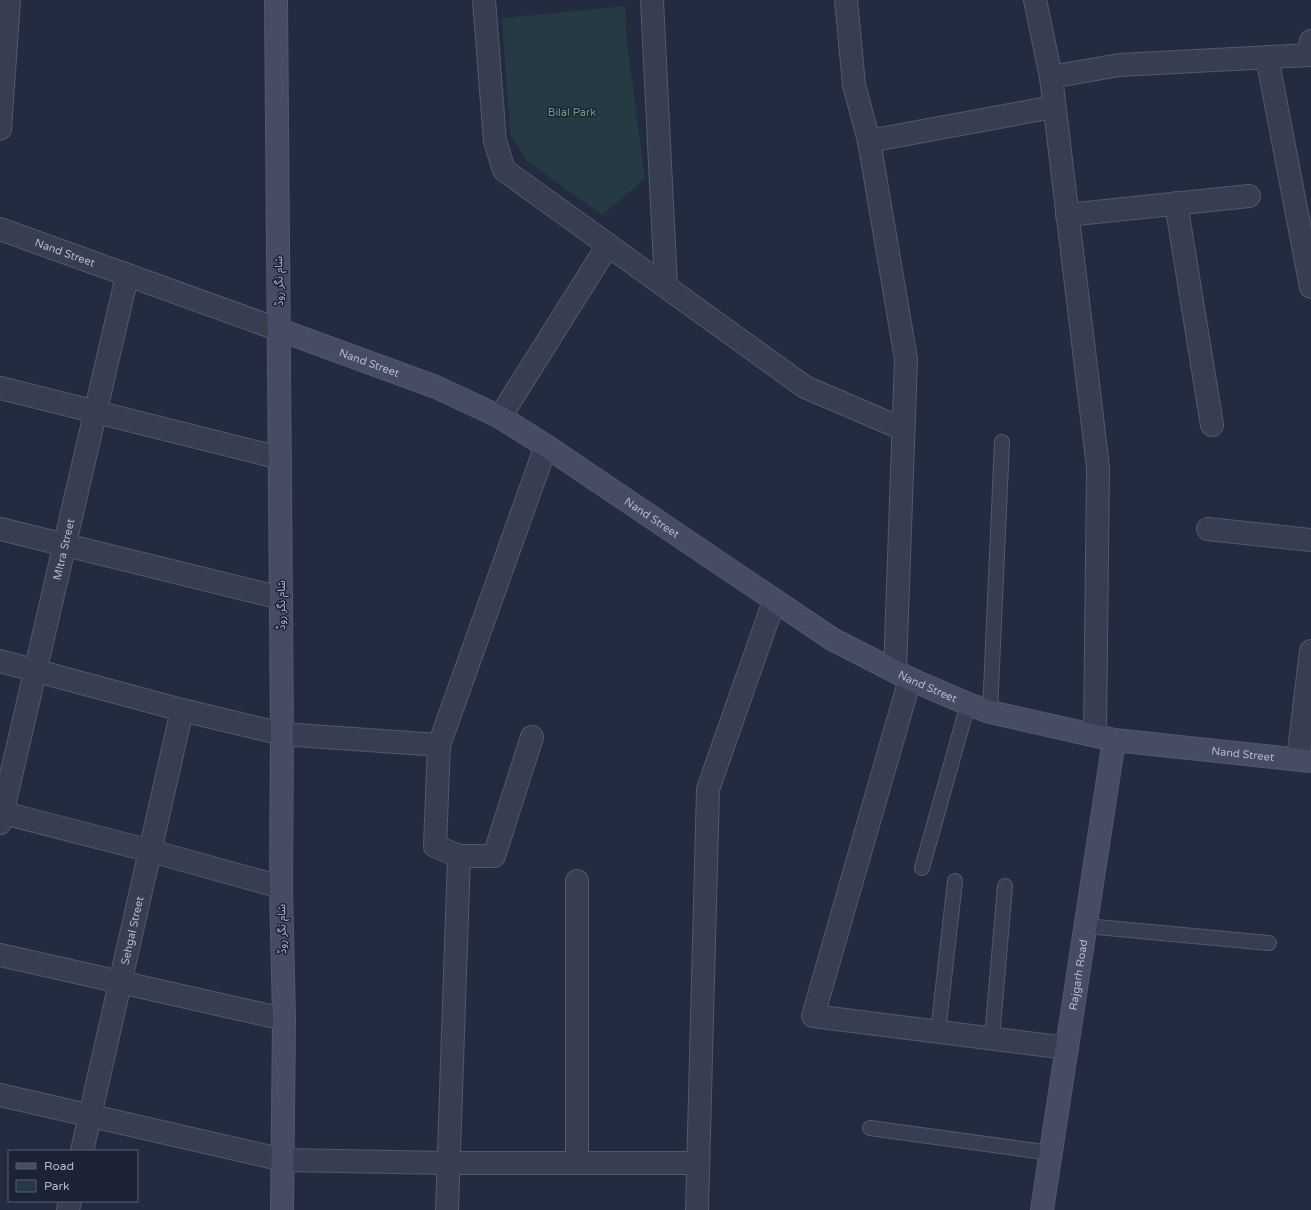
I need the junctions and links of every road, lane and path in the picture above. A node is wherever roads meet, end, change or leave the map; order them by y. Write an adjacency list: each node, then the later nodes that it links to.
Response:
1 (9, 0): 11 (street)
2 (276, 0): 21 (street, شام نگر روڈ)
3 (484, 0): 17 (street)
4 (652, 0): 19 (street)
5 (846, 0): 12 (street)
6 (1035, 0): 9 (street)
7 (1311, 41): 8 (street)
8 (1267, 57): 9 (street); 20 (street)
9 (1051, 76): 10 (street)
10 (1053, 107): 12 (street); 15 (street)
11 (0, 129)
12 (869, 140): 26 (street)
13 (1249, 196): 14 (street)
14 (1176, 203): 15 (street); 25 (street)
15 (1067, 215): 45 (street)
16 (0, 229): 18 (street, Nand Street)
17 (608, 245): 19 (street); 24 (street)
18 (127, 276): 21 (street, Nand Street); 23 (street, MItra Street)
19 (666, 286): 26 (street)
20 (1311, 287)
21 (280, 330): 24 (street, Nand Street); 29 (street, شام نگر روڈ)
22 (0, 388): 23 (street)
23 (96, 412): 29 (street); 33 (street, MItra Street)
24 (500, 417): 28 (street, Nand Street)
25 (1212, 425)
26 (903, 429): 39 (street)
27 (1002, 442): 42 (lane)
28 (546, 446): 35 (street, Nand Street); 46 (street)
29 (280, 458): 34 (street, شام نگر روڈ)
30 (0, 529): 33 (street)
31 (1208, 529): 32 (street)
32 (1311, 540)
33 (65, 545): 34 (street); 38 (street, MItra Street)
34 (281, 598): 43 (street, شام نگر روڈ)
35 (774, 601): 39 (street, Nand Street); 72 (street)
36 (1311, 651): 47 (street)
37 (0, 661): 38 (street)
38 (36, 670): 41 (street); 48 (street, MItra Street)
39 (902, 675): 40 (street, Nand Street); 61 (street)
40 (968, 704): 42 (street, Nand Street); 51 (lane)
41 (182, 710): 43 (street); 49 (street, Sehgal Street)
42 (990, 712): 45 (street, Nand Street)
43 (282, 734): 46 (street); 55 (street, شام نگر روڈ)
44 (532, 737): 50 (street)
45 (1104, 738): 47 (street, Nand Street); 56 (street, Rajgarh Road)
46 (440, 745): 50 (street)
47 (1304, 760)
48 (1, 816): 49 (street)
49 (151, 851): 55 (street); 59 (street, Sehgal Street)
50 (459, 856): 70 (street)
51 (922, 868)
52 (577, 881): 71 (street)
53 (955, 881): 61 (lane)
54 (1005, 886): 62 (lane)
55 (281, 887): 60 (street, شام نگر روڈ)
56 (1086, 926): 57 (lane); 63 (street, Rajgarh Road)
57 (1269, 943)
58 (0, 955): 59 (street)
59 (121, 982): 60 (street); 65 (street, Sehgal Street)
60 (284, 1019): 69 (street, شام نگر روڈ)
61 (938, 1032): 62 (street)
62 (992, 1038): 63 (street)
63 (1068, 1048): 68 (street, Rajgarh Road)
64 (0, 1095): 65 (street)
65 (90, 1116): 67 (street, Sehgal Street); 69 (street)
66 (870, 1128): 68 (lane)
67 (82, 1150)
68 (1051, 1153): 76 (street, Rajgarh Road)
69 (284, 1160): 70 (street); 73 (street, شام نگر روڈ)
70 (449, 1163): 71 (street); 74 (street)
71 (577, 1163): 72 (street)
72 (698, 1163): 75 (street)
73 (282, 1210)
74 (447, 1210)
75 (696, 1210)
76 (1042, 1210)

